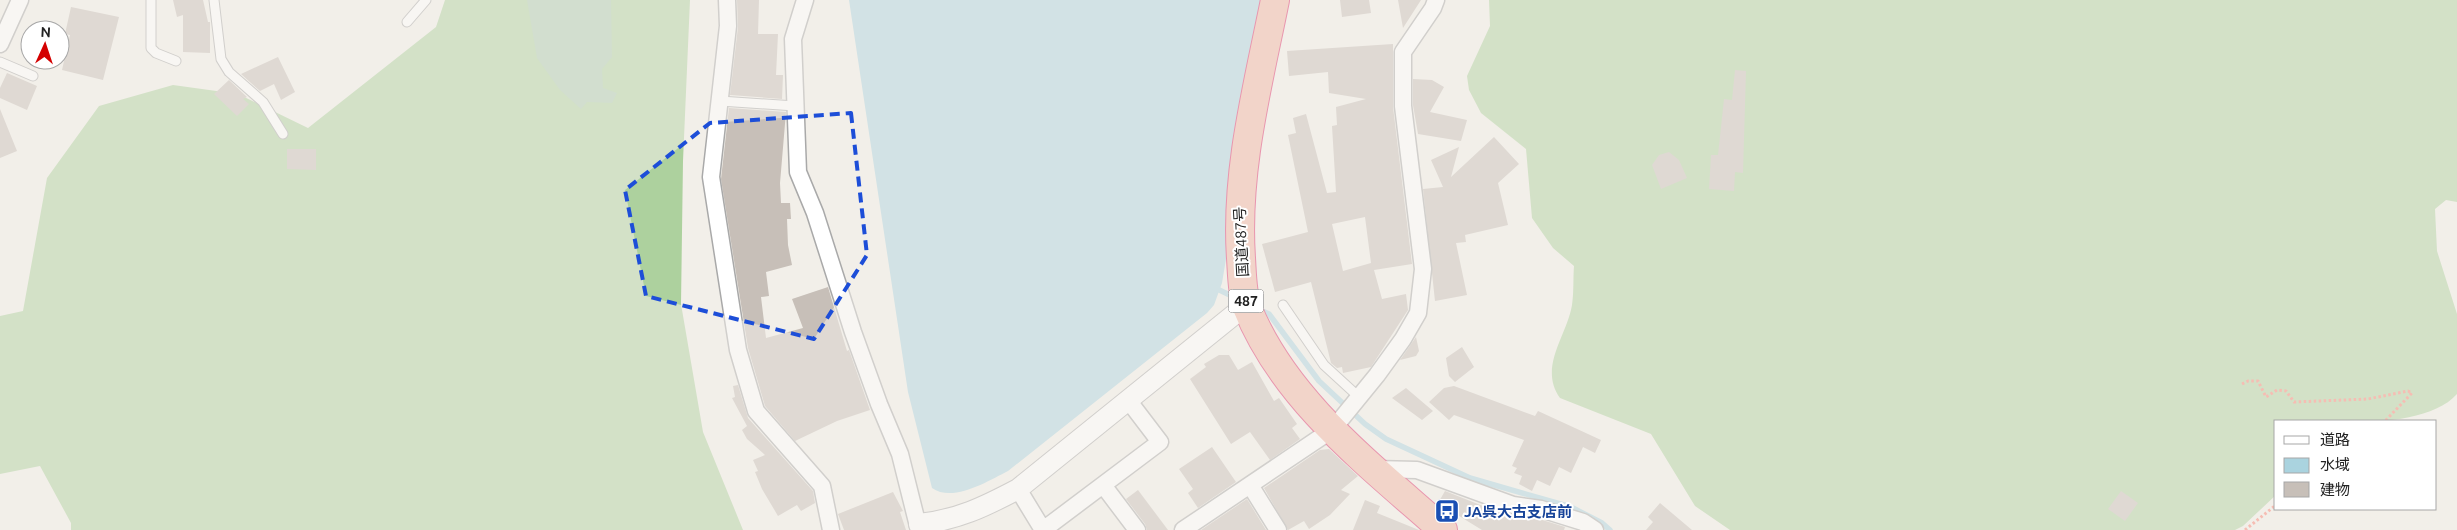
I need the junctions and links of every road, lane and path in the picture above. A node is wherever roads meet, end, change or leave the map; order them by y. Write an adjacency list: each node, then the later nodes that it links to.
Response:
1 (20, 0): 10 (street)
2 (151, 0): 13 (lane)
3 (214, 0): 17 (lane)
4 (426, 0): 9 (lane)
5 (727, 0): 15 (street)
6 (805, 0): 16 (street)
7 (1275, 0): 18 (highway, 国道487号 / 487)
8 (1436, 0): 21 (street)
9 (407, 22)
10 (4, 24): 11 (street)
11 (0, 44)
12 (0, 62): 14 (lane)
13 (176, 62)
14 (33, 76)
15 (720, 101): 16 (lane); 31 (street)
16 (796, 106): 30 (street)
17 (283, 134)
18 (1246, 305): 22 (street); 24 (highway, 国道487号 / 487)
19 (1282, 305): 21 (lane)
20 (2242, 384): 23 (path)
21 (1360, 398): 24 (street)
22 (1128, 400): 27 (street); 28 (street)
23 (2386, 420)
24 (1332, 429): 25 (highway, 国道487号 / 487); 26 (street)
25 (1375, 469): 36 (highway, 国道487号 / 487); 37 (street)
26 (1250, 484): 34 (street); 35 (street)
27 (1103, 485): 32 (street); 33 (street)
28 (1018, 489): 30 (street); 32 (street)
29 (2274, 507): 38 (path)
30 (919, 527)
31 (831, 530)
32 (1043, 530)
33 (1137, 530)
34 (1184, 530)
35 (1278, 530)
36 (1443, 530)
37 (1595, 530)
38 (2245, 530)

